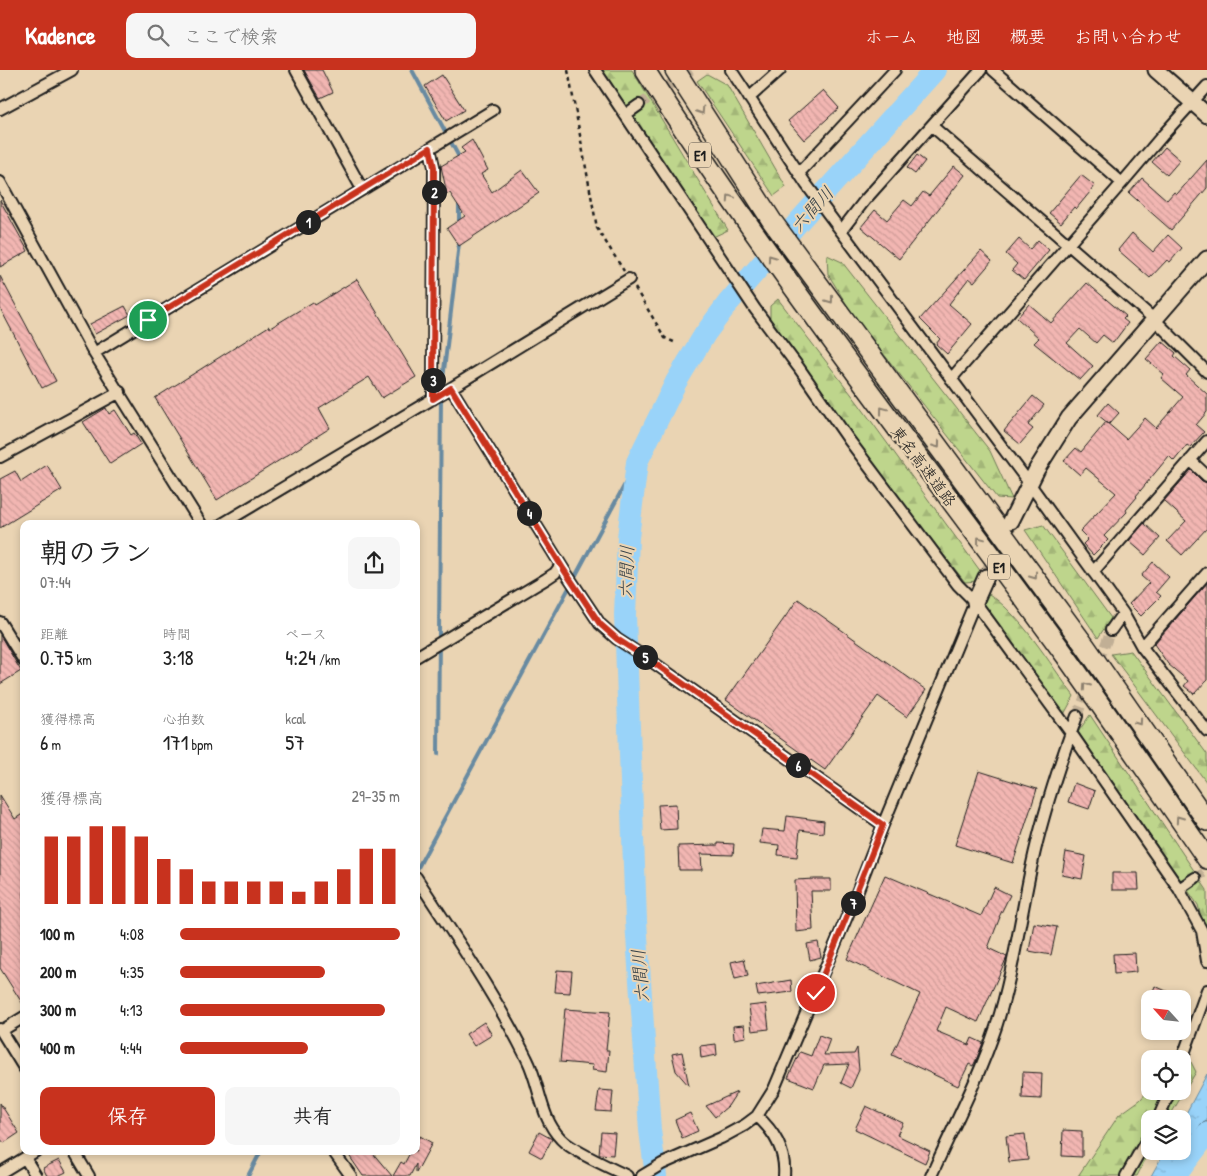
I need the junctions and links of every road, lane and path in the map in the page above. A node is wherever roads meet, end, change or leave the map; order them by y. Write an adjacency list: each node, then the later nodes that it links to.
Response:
1 (72, 70): 17 (street)
2 (296, 70): 26 (street)
3 (568, 70): 30 (path)
4 (595, 70): 19 (street)
5 (645, 70): 63 (highway, 東名高速道路 / E1, one-way to 5)
6 (675, 70): 61 (highway, 東名高速道路 / E1, one-way to 61)
7 (731, 70): 14 (street)
8 (780, 70): 14 (street)
9 (895, 70): 23 (street)
10 (981, 70): 21 (street)
11 (993, 70): 25 (street)
12 (1156, 70): 15 (street)
13 (1207, 86): 15 (street)
14 (749, 98): 23 (street)
15 (1193, 103): 20 (street); 25 (street)
16 (639, 106): 19 (street)
17 (0, 109)
18 (493, 110): 22 (street)
19 (625, 115): 51 (street)
20 (1207, 116)
21 (932, 126): 27 (street); 28 (street)
22 (430, 148): 26 (street); 38 (street)
23 (800, 173): 27 (street)
24 (0, 182): 33 (street)
25 (1122, 183): 28 (street)
26 (362, 189): 33 (street)
27 (841, 231): 35 (street)
28 (1068, 244): 31 (street); 35 (street)
29 (1207, 259): 31 (street)
30 (629, 279): 32 (path); 36 (street)
31 (1155, 320): 34 (street); 43 (street)
32 (676, 343)
33 (94, 353): 37 (street)
34 (1207, 372)
35 (951, 379): 43 (street)
36 (451, 388): 38 (street); 47 (street)
37 (120, 392): 40 (street); 44 (street)
38 (433, 399): 45 (street)
39 (1207, 441): 41 (street)
40 (0, 457)
41 (1190, 460): 42 (street); 48 (street)
42 (1207, 476)
43 (1029, 483): 46 (street); 48 (street)
44 (199, 520)
45 (229, 520)
46 (1011, 521)
47 (562, 567): 57 (street); 62 (street)
48 (1093, 572): 52 (street)
49 (1207, 573): 56 (street)
50 (986, 577): 51 (street)
51 (975, 602): 60 (street); 62 (street)
52 (1123, 613): 54 (street); 56 (street)
53 (0, 622): 55 (street)
54 (1111, 630)
55 (20, 646)
56 (1142, 647): 59 (street)
57 (420, 655)
58 (1078, 716): 60 (street)
59 (1207, 731)
60 (1071, 733): 66 (street); 86 (street)
61 (1207, 820)
62 (883, 825): 73 (street)
63 (1207, 859)
64 (1195, 878): 66 (street)
65 (420, 884): 84 (street)
66 (1179, 889): 67 (street)
67 (1207, 961)
68 (1207, 990): 71 (street)
69 (20, 1019): 70 (street)
70 (1, 1030): 72 (street)
71 (1185, 1050)
72 (20, 1061)
73 (757, 1116): 80 (street); 85 (street)
74 (1141, 1150): 87 (street)
75 (30, 1155): 78 (street)
76 (76, 1155): 82 (street)
77 (337, 1155): 83 (street)
78 (25, 1158): 79 (street); 81 (street)
79 (0, 1174)
80 (643, 1174)
81 (36, 1176)
82 (89, 1176)
83 (351, 1176)
84 (627, 1176)
85 (784, 1176)
86 (931, 1176)
87 (1126, 1176)

